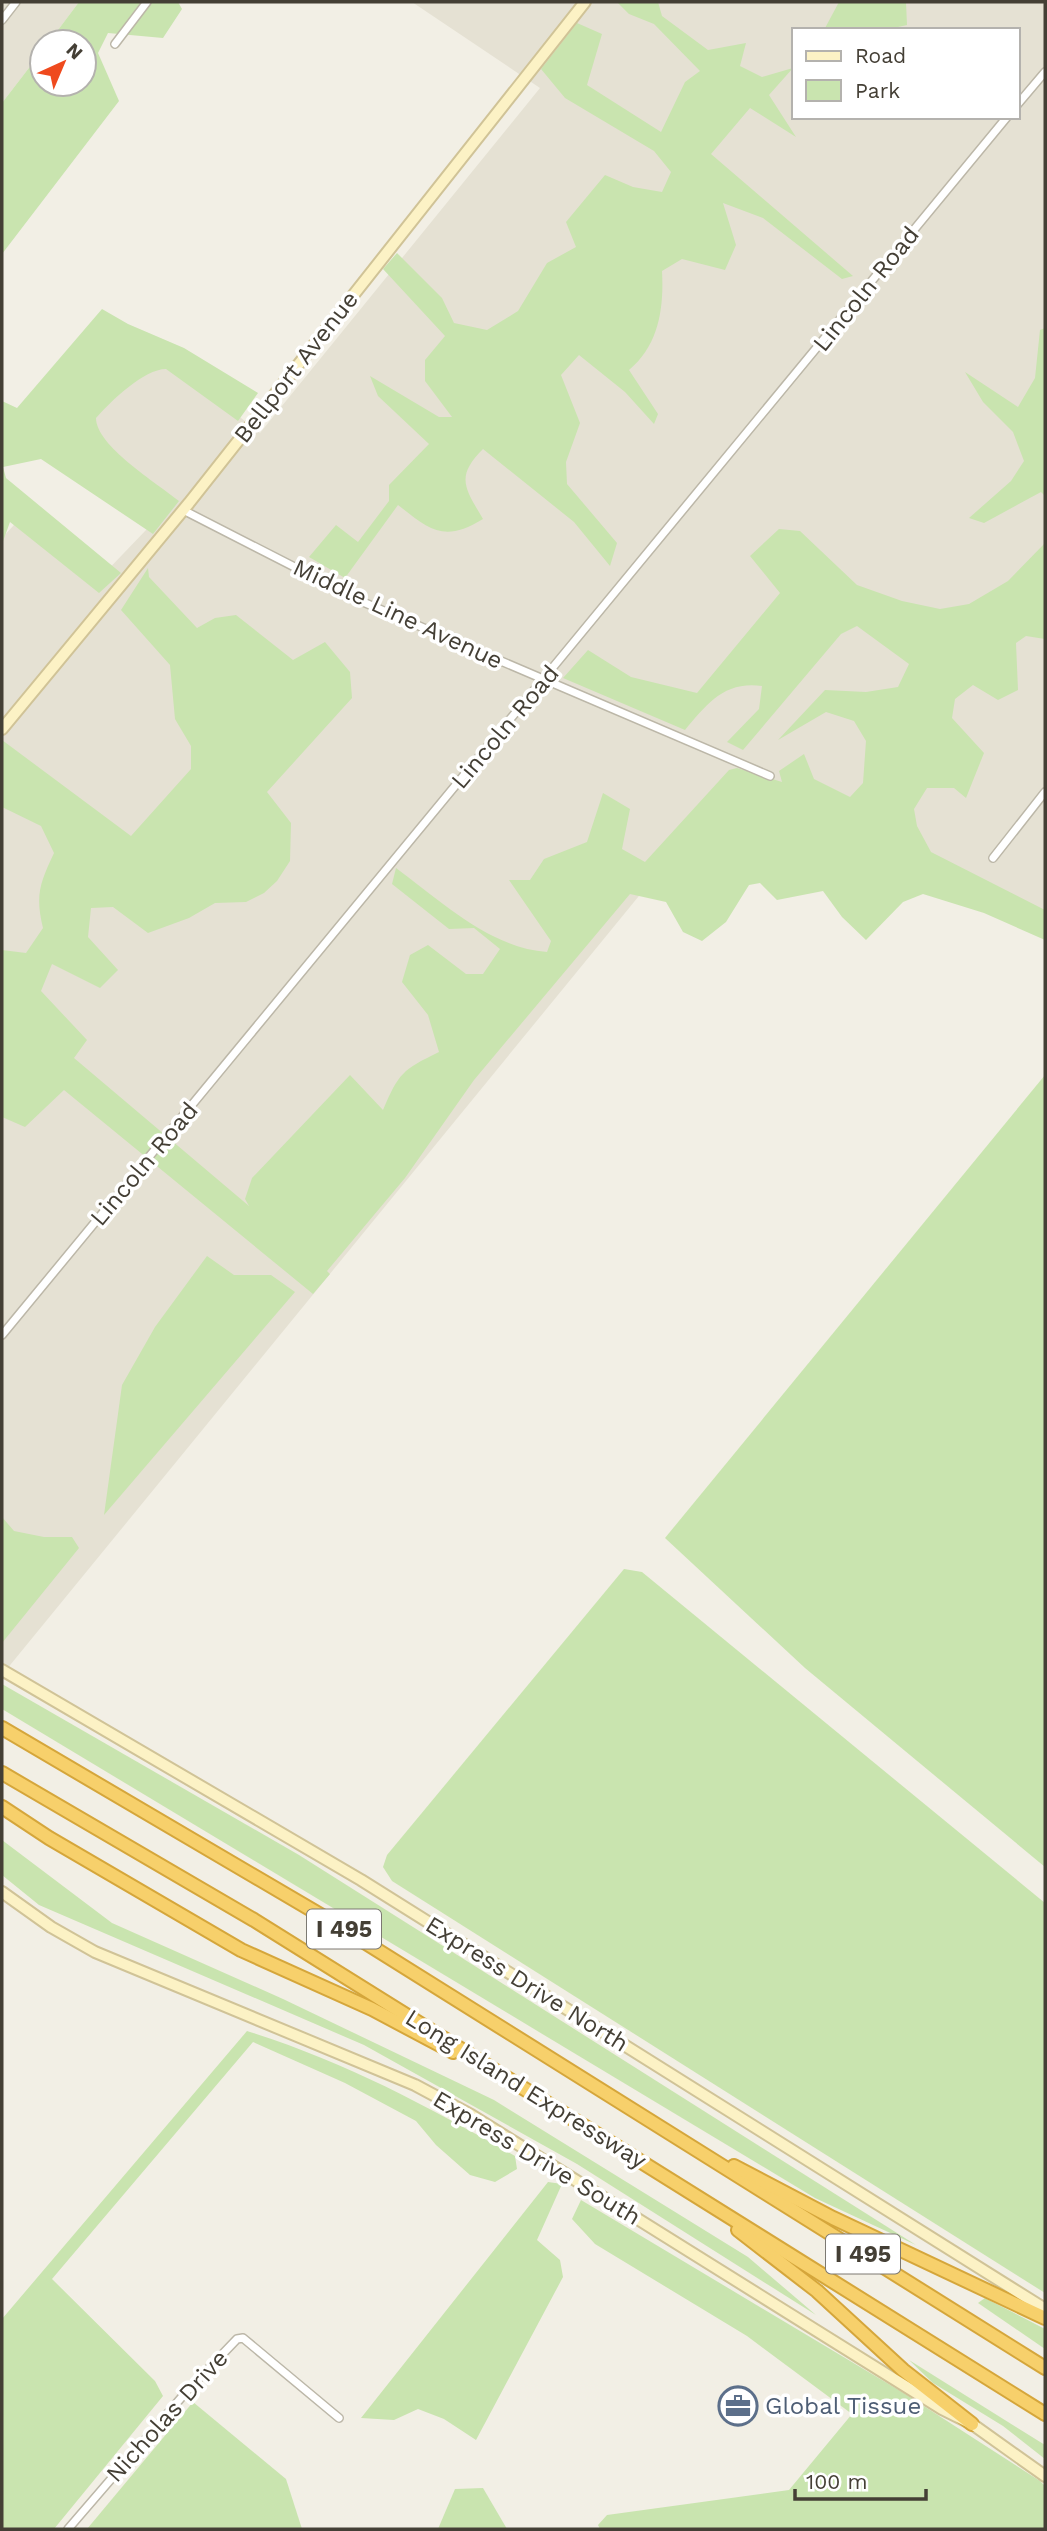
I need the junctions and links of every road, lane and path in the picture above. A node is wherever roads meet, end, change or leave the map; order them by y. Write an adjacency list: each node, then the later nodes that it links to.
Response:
1 (16, 2): 4 (street)
2 (148, 2): 5 (street)
3 (585, 2): 9 (main road, Bellport Avenue)
4 (2, 20)
5 (115, 44)
6 (1045, 72): 7 (street)
7 (1019, 103)
8 (1005, 119): 10 (street, Lincoln Road)
9 (183, 510): 10 (street, Middle Line Avenue); 11 (main road, Bellport Avenue)
10 (544, 680): 12 (street, Middle Line Avenue); 15 (street, Lincoln Road)
11 (2, 729)
12 (770, 776)
13 (1045, 792): 14 (street)
14 (993, 858)
15 (2, 1335)
16 (2, 1670): 24 (main road, Express Drive North)
17 (2, 1728): 22 (highway, Long Island Expressway / I 495)
18 (2, 1773): 21 (highway, Long Island Expressway / I 495)
19 (2, 1807): 21 (highway)
20 (2, 1892): 29 (main road, Express Drive South)
21 (524, 2088): 23 (highway, Long Island Expressway / I 495)
22 (680, 2139): 25 (highway); 26 (highway, Long Island Expressway / I 495)
23 (697, 2196): 27 (highway, Long Island Expressway / I 495); 29 (highway)
24 (1045, 2309)
25 (1045, 2318)
26 (1045, 2368)
27 (1045, 2414)
28 (339, 2418): 31 (street, Nicholas Drive)
29 (972, 2424): 30 (main road, Express Drive South)
30 (1045, 2476)
31 (68, 2529)

